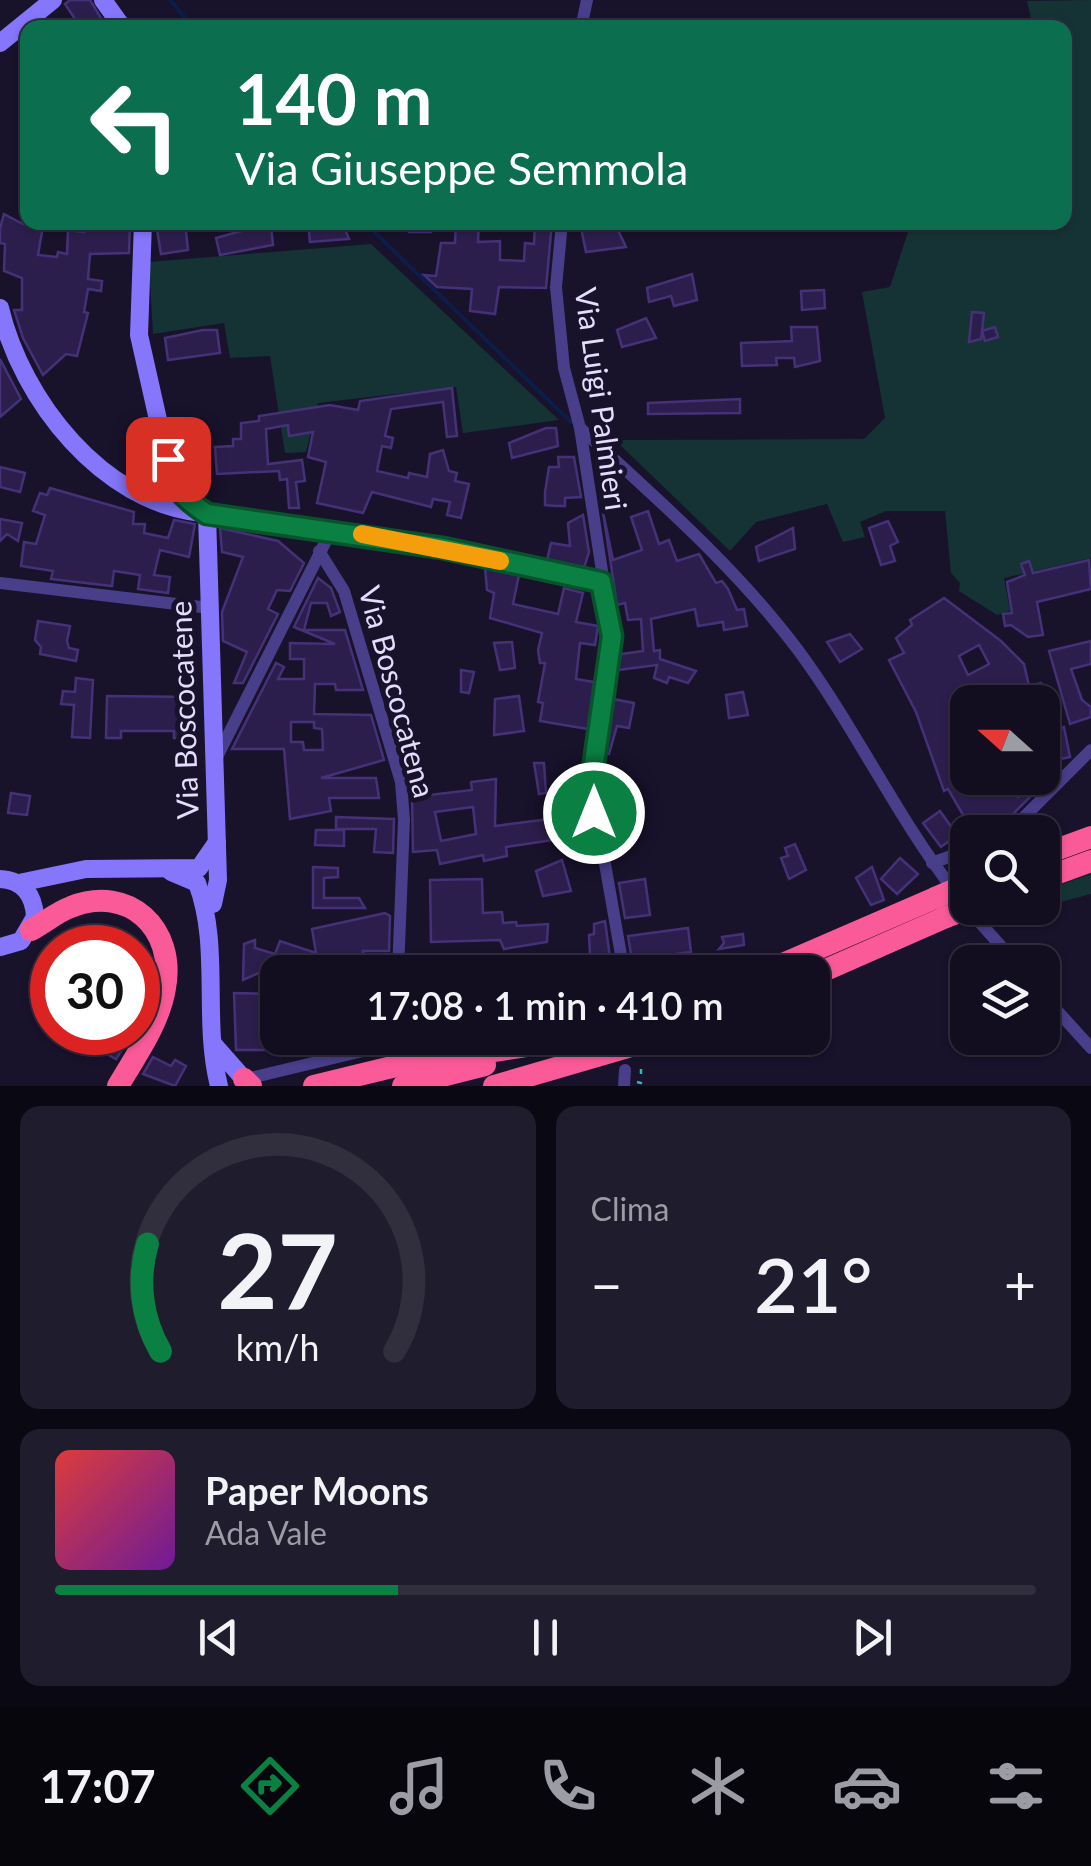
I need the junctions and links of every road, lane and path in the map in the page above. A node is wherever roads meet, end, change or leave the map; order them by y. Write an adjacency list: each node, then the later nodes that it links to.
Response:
1 (53, 0): 2 (street)
2 (28, 20)
3 (20, 27): 4 (street)
4 (0, 43)
5 (143, 230): 9 (street)
6 (561, 230): 8 (street, Via Luigi Palmieri)
7 (0, 308): 9 (street)
8 (580, 428): 12 (street, Via Luigi Palmieri); 23 (street)
9 (207, 514): 10 (street); 14 (street, Via Boscocatene)
10 (332, 529): 11 (street); 12 (street)
11 (319, 552): 16 (street); 41 (street, Via Boscocatena)
12 (601, 582): 42 (street, Via Luigi Palmieri)
13 (0, 583): 14 (street)
14 (210, 608): 16 (street, Via Boscocatene)
15 (1091, 750): 17 (street)
16 (216, 761): 19 (street, Via Boscocatene)
17 (1026, 815)
18 (1091, 837): 20 (highway)
19 (217, 842): 24 (street); 29 (street, Via Boscocatene)
20 (1060, 848)
21 (950, 856): 23 (street)
22 (1091, 861): 26 (highway)
23 (932, 862): 39 (street)
24 (198, 868): 25 (street); 29 (street)
25 (171, 872): 27 (street); 29 (street)
26 (1060, 872)
27 (60, 873): 28 (street); 31 (street)
28 (10, 881): 31 (street)
29 (213, 895): 56 (street, Via Boscocatene); 56 (street, Via Boscocatene)
30 (950, 900): 32 (highway, bridge)
31 (34, 904): 34 (street)
32 (941, 908): 33 (highway, bridge); 43 (highway); 44 (highway)
33 (950, 908)
34 (32, 925)
35 (40, 925): 36 (highway)
36 (155, 925)
37 (30, 931): 40 (street)
38 (160, 932): 45 (highway)
39 (1000, 945)
40 (0, 947)
41 (399, 955)
42 (621, 955)
43 (811, 955)
44 (830, 967)
45 (160, 1008)
46 (1060, 1014): 47 (street)
47 (1091, 1048)
48 (136, 1055): 57 (highway)
49 (348, 1055): 56 (street)
50 (468, 1055): 58 (highway)
51 (524, 1055): 59 (highway)
52 (601, 1055): 60 (highway)
53 (640, 1055): 54 (path, bridge)
54 (641, 1058)
55 (625, 1070): 61 (street)
56 (234, 1084)
57 (118, 1086)
58 (314, 1086)
59 (403, 1086)
60 (494, 1086)
61 (624, 1086)

